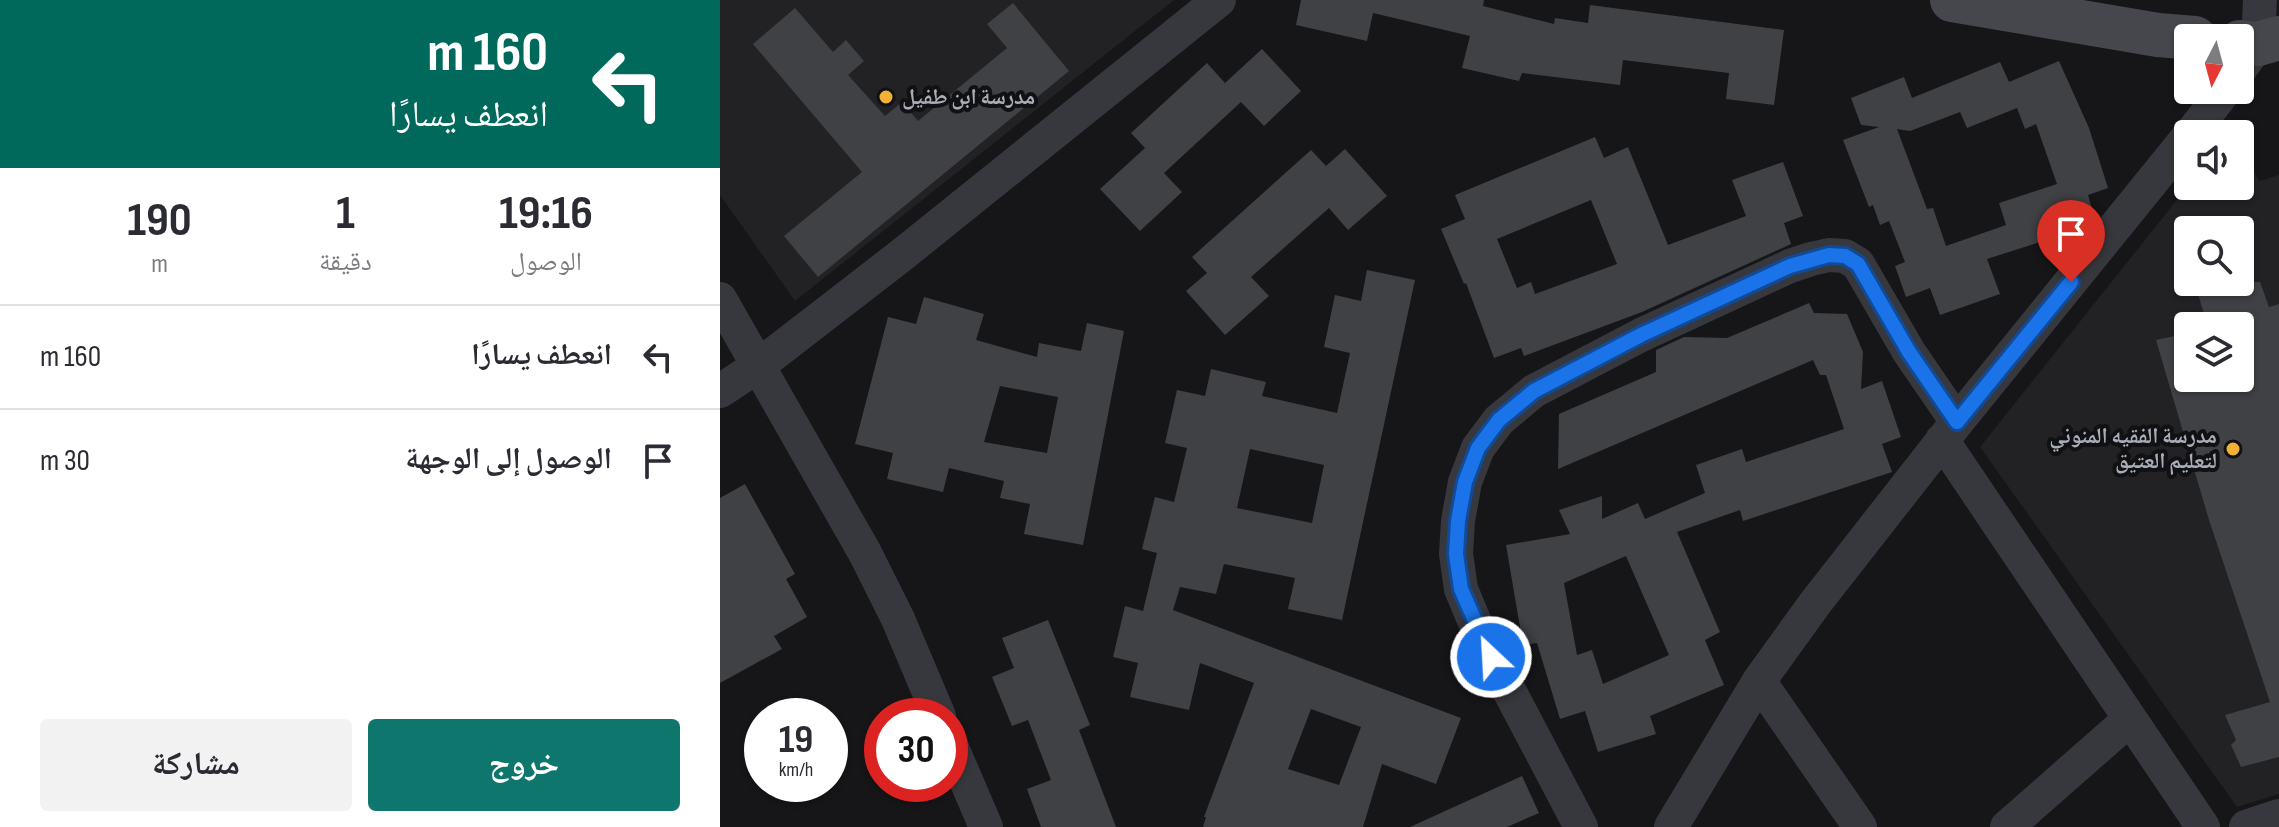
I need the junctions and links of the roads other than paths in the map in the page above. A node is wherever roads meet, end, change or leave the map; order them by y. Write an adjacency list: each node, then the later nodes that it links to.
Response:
1 (1219, 0): 10 (street)
2 (1952, 0): 4 (main road)
3 (2260, 0): 5 (street)
4 (2174, 36)
5 (2254, 48)
6 (2214, 104): 7 (street)
7 (2202, 120)
8 (2174, 155): 12 (street)
9 (720, 299): 10 (street)
10 (758, 366): 11 (street); 14 (street)
11 (720, 391)
12 (1950, 431): 13 (street); 15 (street); 19 (street)
13 (1759, 681): 20 (street); 21 (street)
14 (931, 698)
15 (2130, 719): 22 (street); 23 (street)
16 (968, 785): 18 (street)
17 (2279, 816): 24 (street)
18 (986, 827)
19 (1581, 827)
20 (1671, 827)
21 (1860, 827)
22 (2007, 827)
23 (2203, 827)
24 (2246, 827)

